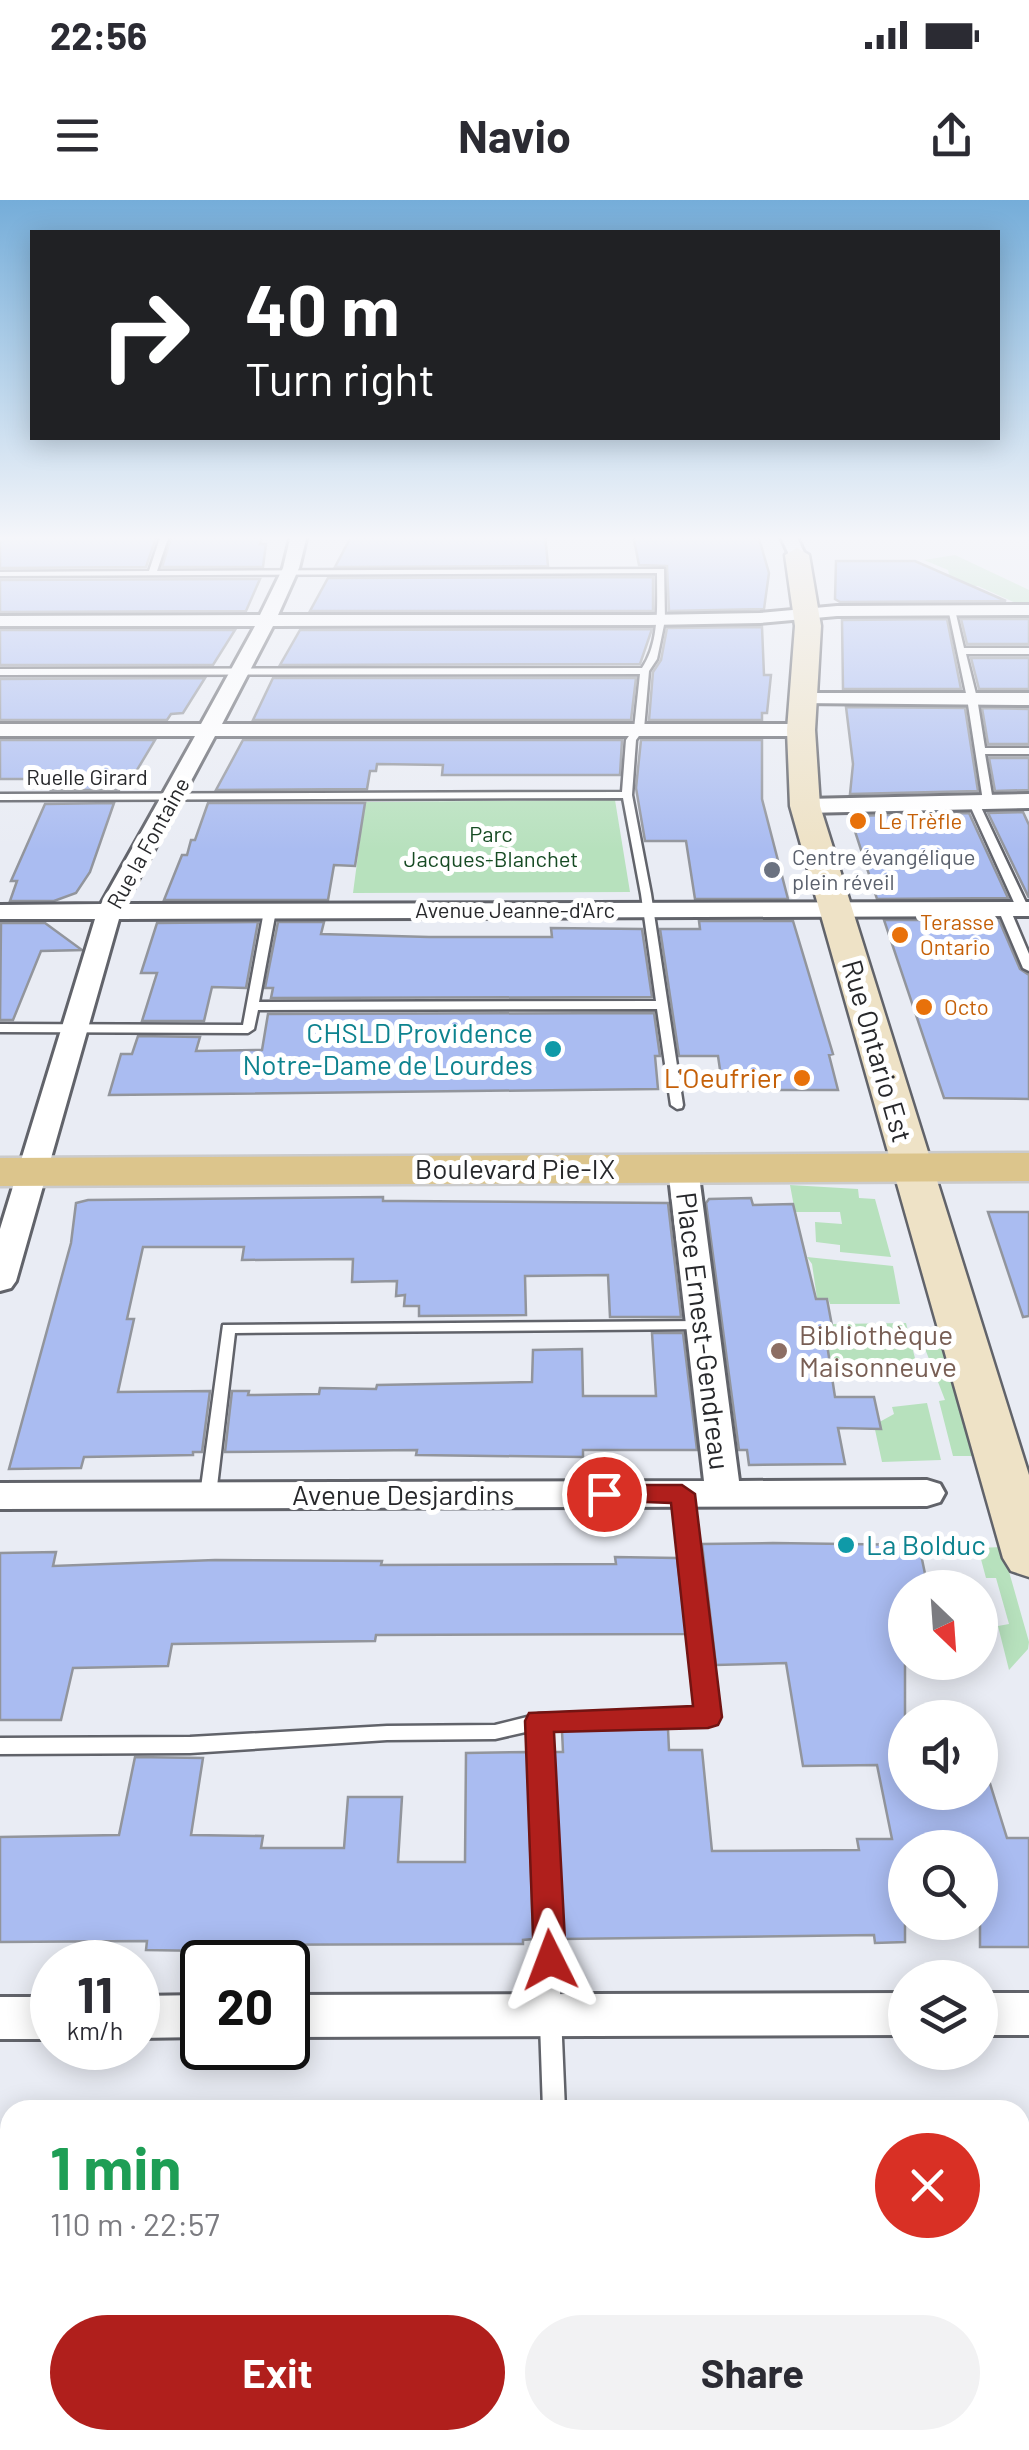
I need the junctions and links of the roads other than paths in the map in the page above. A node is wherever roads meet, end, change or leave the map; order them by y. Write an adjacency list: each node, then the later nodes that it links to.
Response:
1 (257, 640): 9 (street, Rue la Fontaine)
2 (656, 640): 7 (lane)
3 (805, 640): 12 (main road, Rue Ontario Est)
4 (959, 640): 5 (lane)
5 (962, 651): 6 (lane); 10 (lane)
6 (1029, 651)
7 (645, 671): 9 (lane); 15 (lane)
8 (0, 672): 9 (lane)
9 (241, 672): 14 (street, Rue la Fontaine)
10 (972, 698): 11 (street); 12 (street); 16 (lane)
11 (1029, 698)
12 (803, 715): 15 (street); 23 (main road, Rue Ontario Est)
13 (0, 730): 14 (street)
14 (212, 730): 15 (street); 20 (street, Rue la Fontaine)
15 (640, 730): 18 (lane)
16 (980, 751): 17 (lane); 21 (lane)
17 (1029, 751)
18 (627, 795): 20 (lane, Ruelle Girard); 25 (lane)
19 (0, 797): 20 (lane, Ruelle Girard)
20 (174, 797): 29 (street, Rue la Fontaine)
21 (980, 801): 22 (street); 23 (street); 24 (lane)
22 (1029, 801)
23 (805, 806): 26 (main road, Rue Ontario Est)
24 (1019, 909): 26 (street, Avenue Jeanne-d'Arc); 30 (lane)
25 (648, 910): 26 (street, Avenue Jeanne-d'Arc); 27 (street, Avenue Jeanne-d'Arc); 31 (lane)
26 (836, 910): 37 (main road, Rue Ontario Est)
27 (270, 911): 29 (street, Avenue Jeanne-d'Arc); 32 (lane)
28 (0, 912): 29 (street, Avenue Jeanne-d'Arc)
29 (109, 912): 34 (street, Rue la Fontaine)
30 (1029, 968)
31 (662, 1005): 32 (lane); 35 (lane)
32 (253, 1006): 34 (lane)
33 (0, 1028): 34 (lane)
34 (74, 1029): 38 (street, Rue la Fontaine)
35 (677, 1105)
36 (1029, 1148): 37 (main road, Boulevard Pie-IX)
37 (909, 1157): 38 (main road, Boulevard Pie-IX); 39 (main road, Boulevard Pie-IX); 40 (main road, Boulevard Pie-IX); 46 (main road, Rue Ontario Est)
38 (18, 1162): 40 (main road, Boulevard Pie-IX); 41 (street, Rue la Fontaine)
39 (1029, 1166)
40 (683, 1168): 42 (street, Place Ernest-Gendreau)
41 (0, 1280)
42 (702, 1326): 45 (street, Place Ernest-Gendreau); 47 (lane)
43 (927, 1492): 45 (street, Avenue Desjardins)
44 (682, 1494): 45 (street, Avenue Desjardins); 47 (street, Avenue Desjardins); 50 (lane)
45 (723, 1494)
46 (1019, 1494): 49 (main road, Rue Ontario Est)
47 (208, 1495): 48 (street, Avenue Desjardins)
48 (0, 1496)
49 (1029, 1558)
50 (539, 1721): 51 (lane); 52 (lane)
51 (0, 1746)
52 (552, 2013): 53 (street); 56 (street); 59 (lane)
53 (888, 2014)
54 (998, 2014): 55 (street)
55 (1029, 2014)
56 (310, 2016)
57 (0, 2018): 58 (street)
58 (30, 2018)
59 (554, 2100)

